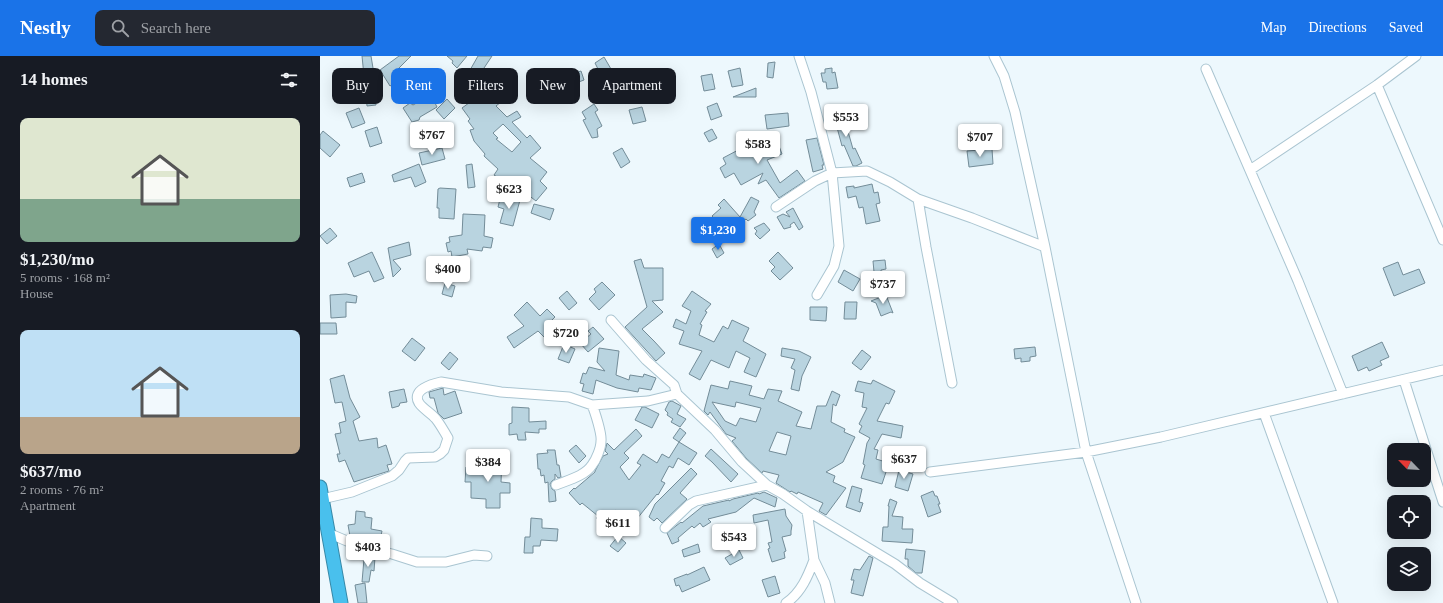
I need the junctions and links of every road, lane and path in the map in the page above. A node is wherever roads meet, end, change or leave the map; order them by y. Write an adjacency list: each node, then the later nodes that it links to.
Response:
1 (799, 56): 7 (street)
2 (994, 56): 11 (street)
3 (1416, 56): 5 (street)
4 (1206, 69): 6 (street)
5 (1377, 85): 6 (street); 10 (street)
6 (1250, 170): 18 (street)
7 (832, 174): 8 (street); 9 (street); 12 (street)
8 (918, 199): 11 (street); 16 (street)
9 (776, 207)
10 (1443, 240)
11 (1045, 248): 21 (street)
12 (817, 295)
13 (611, 320): 17 (street)
14 (1443, 370): 15 (street)
15 (1404, 380): 18 (street); 26 (street)
16 (952, 383)
17 (677, 394): 19 (street); 24 (street)
18 (1343, 394): 20 (street)
19 (592, 405): 23 (street); 25 (street)
20 (1264, 414): 21 (street); 37 (street)
21 (1086, 452): 22 (street); 36 (street)
22 (930, 472)
23 (556, 485)
24 (767, 485): 27 (street); 28 (street)
25 (321, 493): 29 (highway)
26 (1443, 502)
27 (807, 511): 31 (street); 35 (street)
28 (665, 528)
29 (328, 533): 30 (street); 32 (highway)
30 (487, 556)
31 (814, 560): 33 (street); 34 (street)
32 (341, 603)
33 (786, 603)
34 (830, 603)
35 (953, 603)
36 (1136, 603)
37 (1333, 603)

